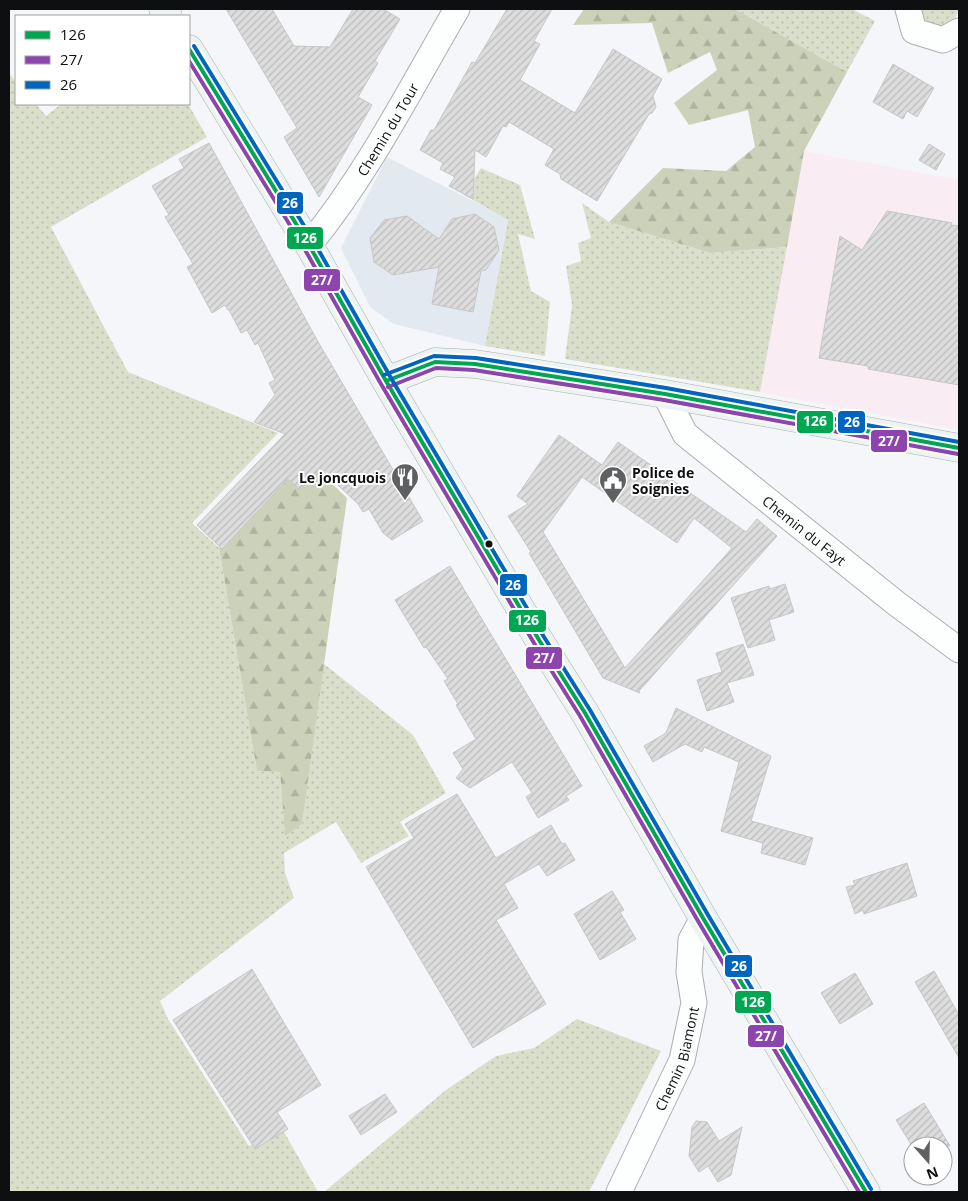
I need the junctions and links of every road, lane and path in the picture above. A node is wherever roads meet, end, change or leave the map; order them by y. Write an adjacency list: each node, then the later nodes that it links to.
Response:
1 (457, 9): 5 (street, Chemin du Tour)
2 (908, 9): 3 (street)
3 (959, 31)
4 (190, 51): 5 (main road)
5 (310, 245): 6 (main road)
6 (386, 381): 7 (main road); 10 (main road)
7 (665, 394): 8 (main road); 9 (street, Chemin du Fayt)
8 (959, 448)
9 (959, 650)
10 (703, 918): 11 (street, Chemin Biamont); 12 (main road)
11 (619, 1192)
12 (866, 1192)

